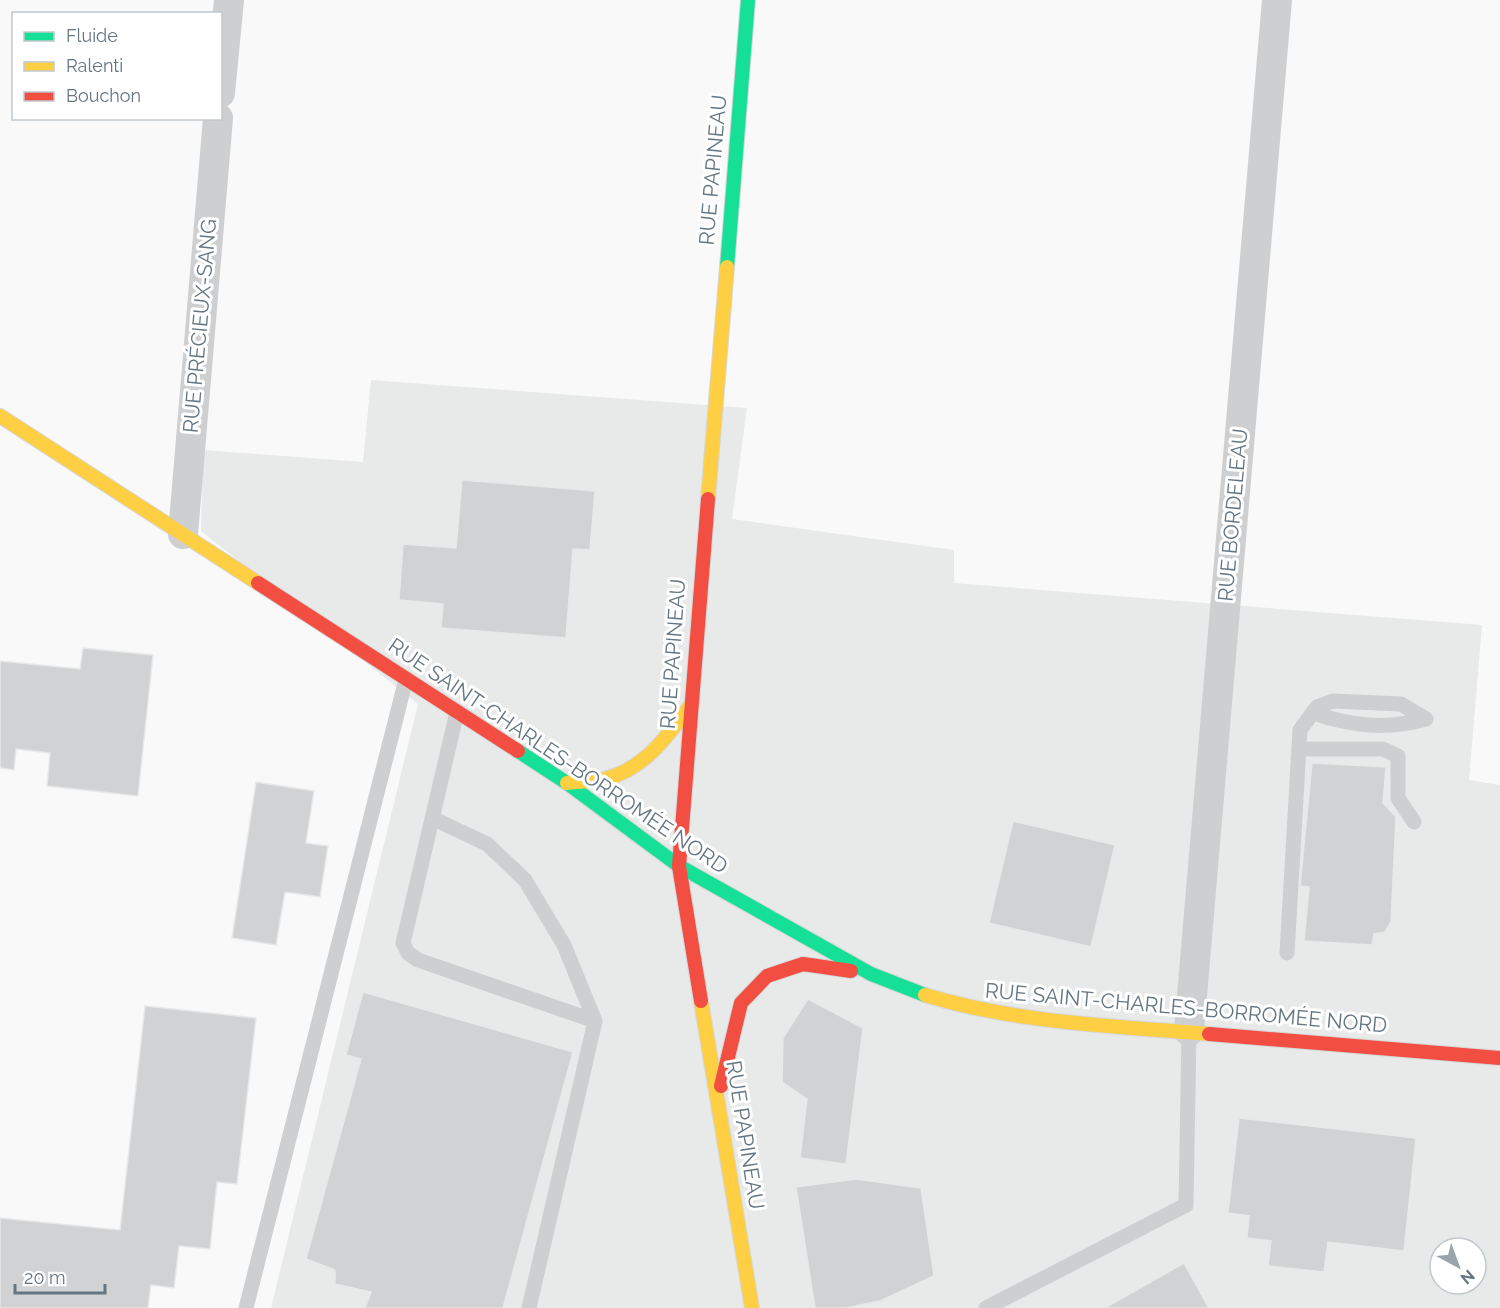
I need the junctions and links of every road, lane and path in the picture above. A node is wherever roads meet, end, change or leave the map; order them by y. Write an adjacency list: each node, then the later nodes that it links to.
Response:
1 (229, 0): 4 (street)
2 (748, 0): 9 (main road, RUE PAPINEAU)
3 (1276, 0): 20 (street, RUE BORDELEAU)
4 (222, 72)
5 (218, 120): 7 (street, RUE PRÉCIEUX-SANG)
6 (0, 416): 7 (main road, RUE SAINT-CHARLES-BORROMÉE NORD)
7 (183, 534): 8 (main road, RUE SAINT-CHARLES-BORROMÉE NORD)
8 (406, 679): 10 (main road, RUE SAINT-CHARLES-BORROMÉE NORD); 23 (lane)
9 (690, 706): 13 (main road); 16 (main road, RUE PAPINEAU)
10 (457, 712): 13 (main road, RUE SAINT-CHARLES-BORROMÉE NORD); 14 (lane)
11 (1313, 712): 11 (lane); 12 (lane)
12 (1299, 749): 15 (lane); 17 (lane)
13 (567, 783): 16 (main road, RUE SAINT-CHARLES-BORROMÉE NORD)
14 (432, 818): 19 (lane); 19 (lane)
15 (1414, 822)
16 (679, 866): 18 (main road, RUE SAINT-CHARLES-BORROMÉE NORD); 22 (main road, RUE PAPINEAU)
17 (1287, 953)
18 (871, 974): 20 (main road, RUE SAINT-CHARLES-BORROMÉE NORD); 22 (main road)
19 (595, 1021): 24 (lane)
20 (1189, 1030): 21 (main road, RUE SAINT-CHARLES-BORROMÉE NORD); 26 (lane)
21 (1500, 1058)
22 (718, 1099): 25 (main road, RUE PAPINEAU)
23 (246, 1308)
24 (529, 1308)
25 (752, 1308)
26 (986, 1308)

